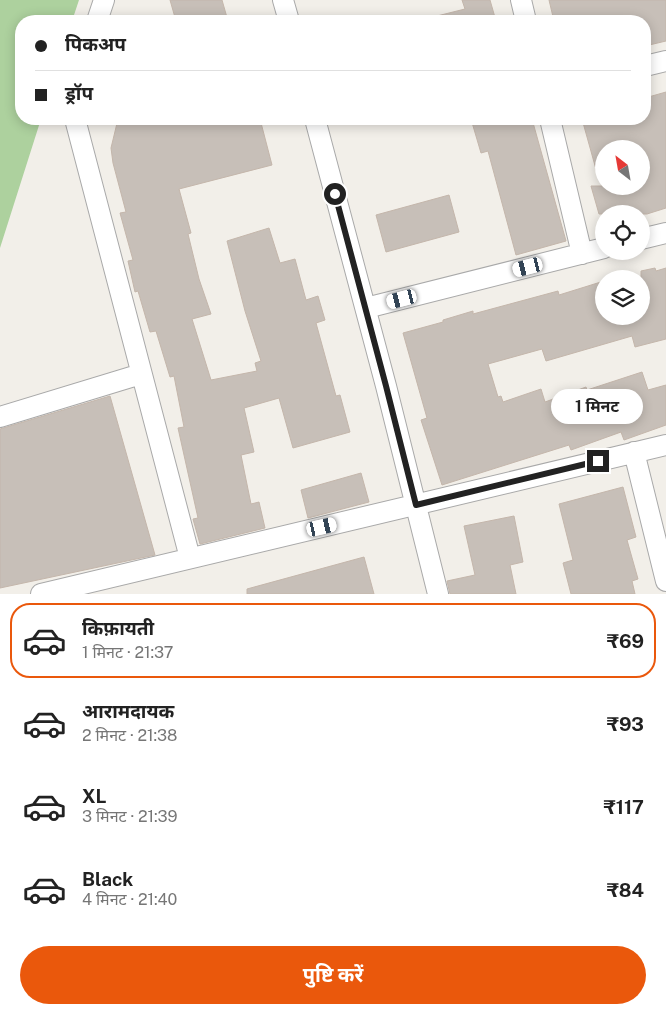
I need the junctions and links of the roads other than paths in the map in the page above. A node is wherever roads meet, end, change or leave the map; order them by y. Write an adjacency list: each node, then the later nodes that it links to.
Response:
1 (104, 0): 4 (street)
2 (283, 0): 5 (street)
3 (521, 0): 6 (street)
4 (99, 15)
5 (287, 15)
6 (525, 15)
7 (666, 61): 8 (street)
8 (651, 65)
9 (77, 125): 17 (street)
10 (317, 125): 16 (street)
11 (551, 125): 15 (street)
12 (666, 233): 13 (street)
13 (650, 237)
14 (595, 250): 15 (street)
15 (582, 254): 16 (street)
16 (366, 308): 21 (street)
17 (141, 374): 18 (street); 22 (street)
18 (0, 417)
19 (666, 445): 20 (street)
20 (634, 452): 21 (street); 23 (street)
21 (416, 505): 22 (street); 25 (street)
22 (190, 558): 24 (street)
23 (666, 581)
24 (41, 594)
25 (438, 594)

